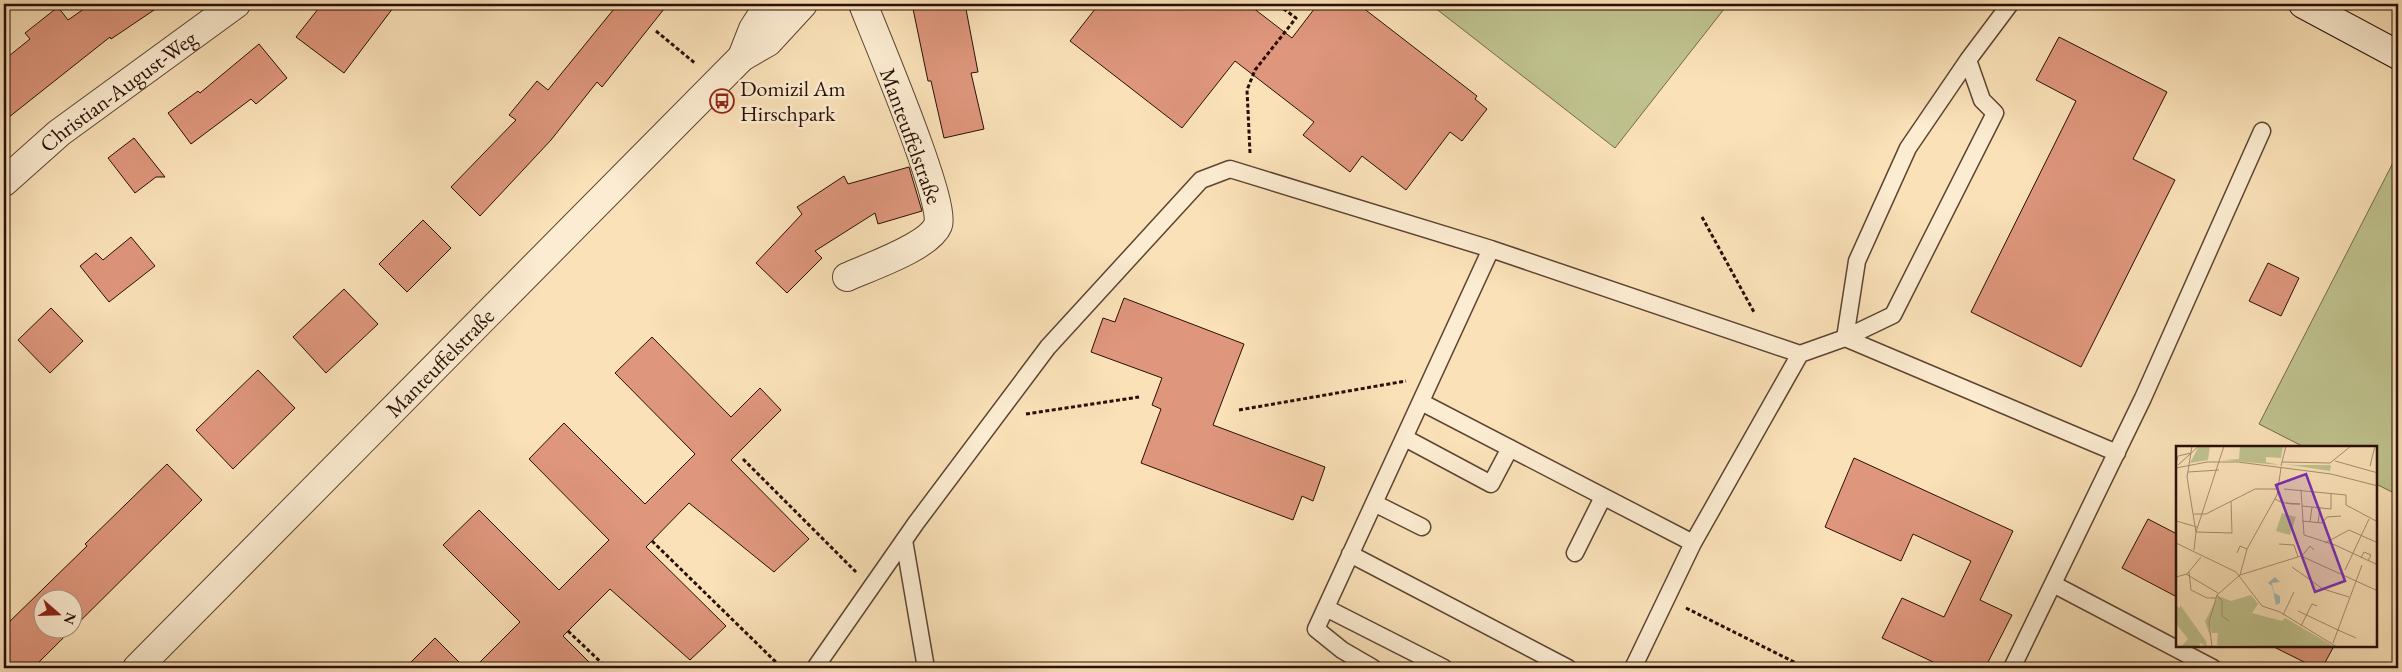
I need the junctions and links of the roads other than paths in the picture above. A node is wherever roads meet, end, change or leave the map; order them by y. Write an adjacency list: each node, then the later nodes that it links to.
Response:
1 (236, 4): 11 (street, Christian-August-Weg)
2 (769, 4): 8 (street, Manteuffelstraße)
3 (803, 4): 8 (street, Manteuffelstraße)
4 (862, 4): 13 (street, Manteuffelstraße)
5 (2010, 4): 9 (lane)
6 (2306, 4): 7 (street)
7 (2398, 55)
8 (742, 57): 30 (street, Manteuffelstraße)
9 (1968, 60): 14 (lane); 14 (lane)
10 (2262, 131): 19 (lane)
11 (4, 182)
12 (1491, 249): 15 (lane); 16 (lane); 23 (lane)
13 (847, 277)
14 (1845, 338): 15 (lane); 19 (lane)
15 (1800, 354): 24 (lane)
16 (1421, 402): 17 (lane); 18 (lane)
17 (1405, 438): 18 (lane); 21 (lane)
18 (1510, 448): 20 (lane)
19 (2117, 453): 27 (lane)
20 (1603, 497): 24 (lane); 25 (lane)
21 (1374, 503): 22 (lane); 26 (lane)
22 (1422, 527)
23 (904, 540): 31 (lane); 32 (lane)
24 (1693, 544): 35 (lane)
25 (1575, 553)
26 (1350, 554): 28 (lane); 29 (lane)
27 (2054, 584): 36 (lane); 37 (lane)
28 (1326, 608): 33 (lane); 34 (lane)
29 (1560, 667)
30 (137, 668)
31 (815, 668)
32 (926, 668)
33 (1373, 668)
34 (1444, 668)
35 (1633, 668)
36 (2012, 668)
37 (2213, 668)

